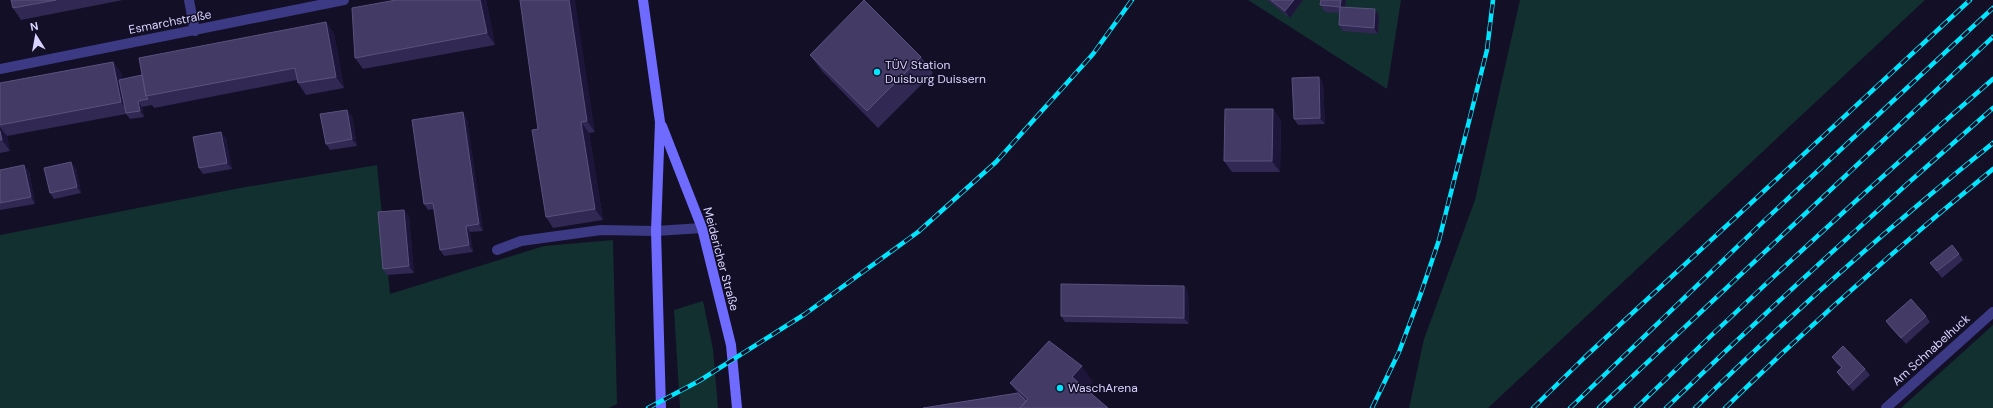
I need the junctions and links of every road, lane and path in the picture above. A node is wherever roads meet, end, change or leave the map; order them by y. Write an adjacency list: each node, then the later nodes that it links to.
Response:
1 (189, 0): 4 (street)
2 (344, 0): 4 (street, Esmarchstraße)
3 (643, 0): 6 (main road, Meidericher Straße)
4 (195, 31): 5 (street, Esmarchstraße)
5 (0, 69)
6 (660, 122): 7 (main road, Meidericher Straße); 8 (main road, Meidericher Straße)
7 (702, 228): 8 (street); 12 (main road, Meidericher Straße)
8 (656, 231): 9 (street); 11 (main road, Meidericher Straße)
9 (497, 250)
10 (1993, 312): 13 (street, Am Schnabelhuck)
11 (661, 408)
12 (737, 408)
13 (1886, 408)

